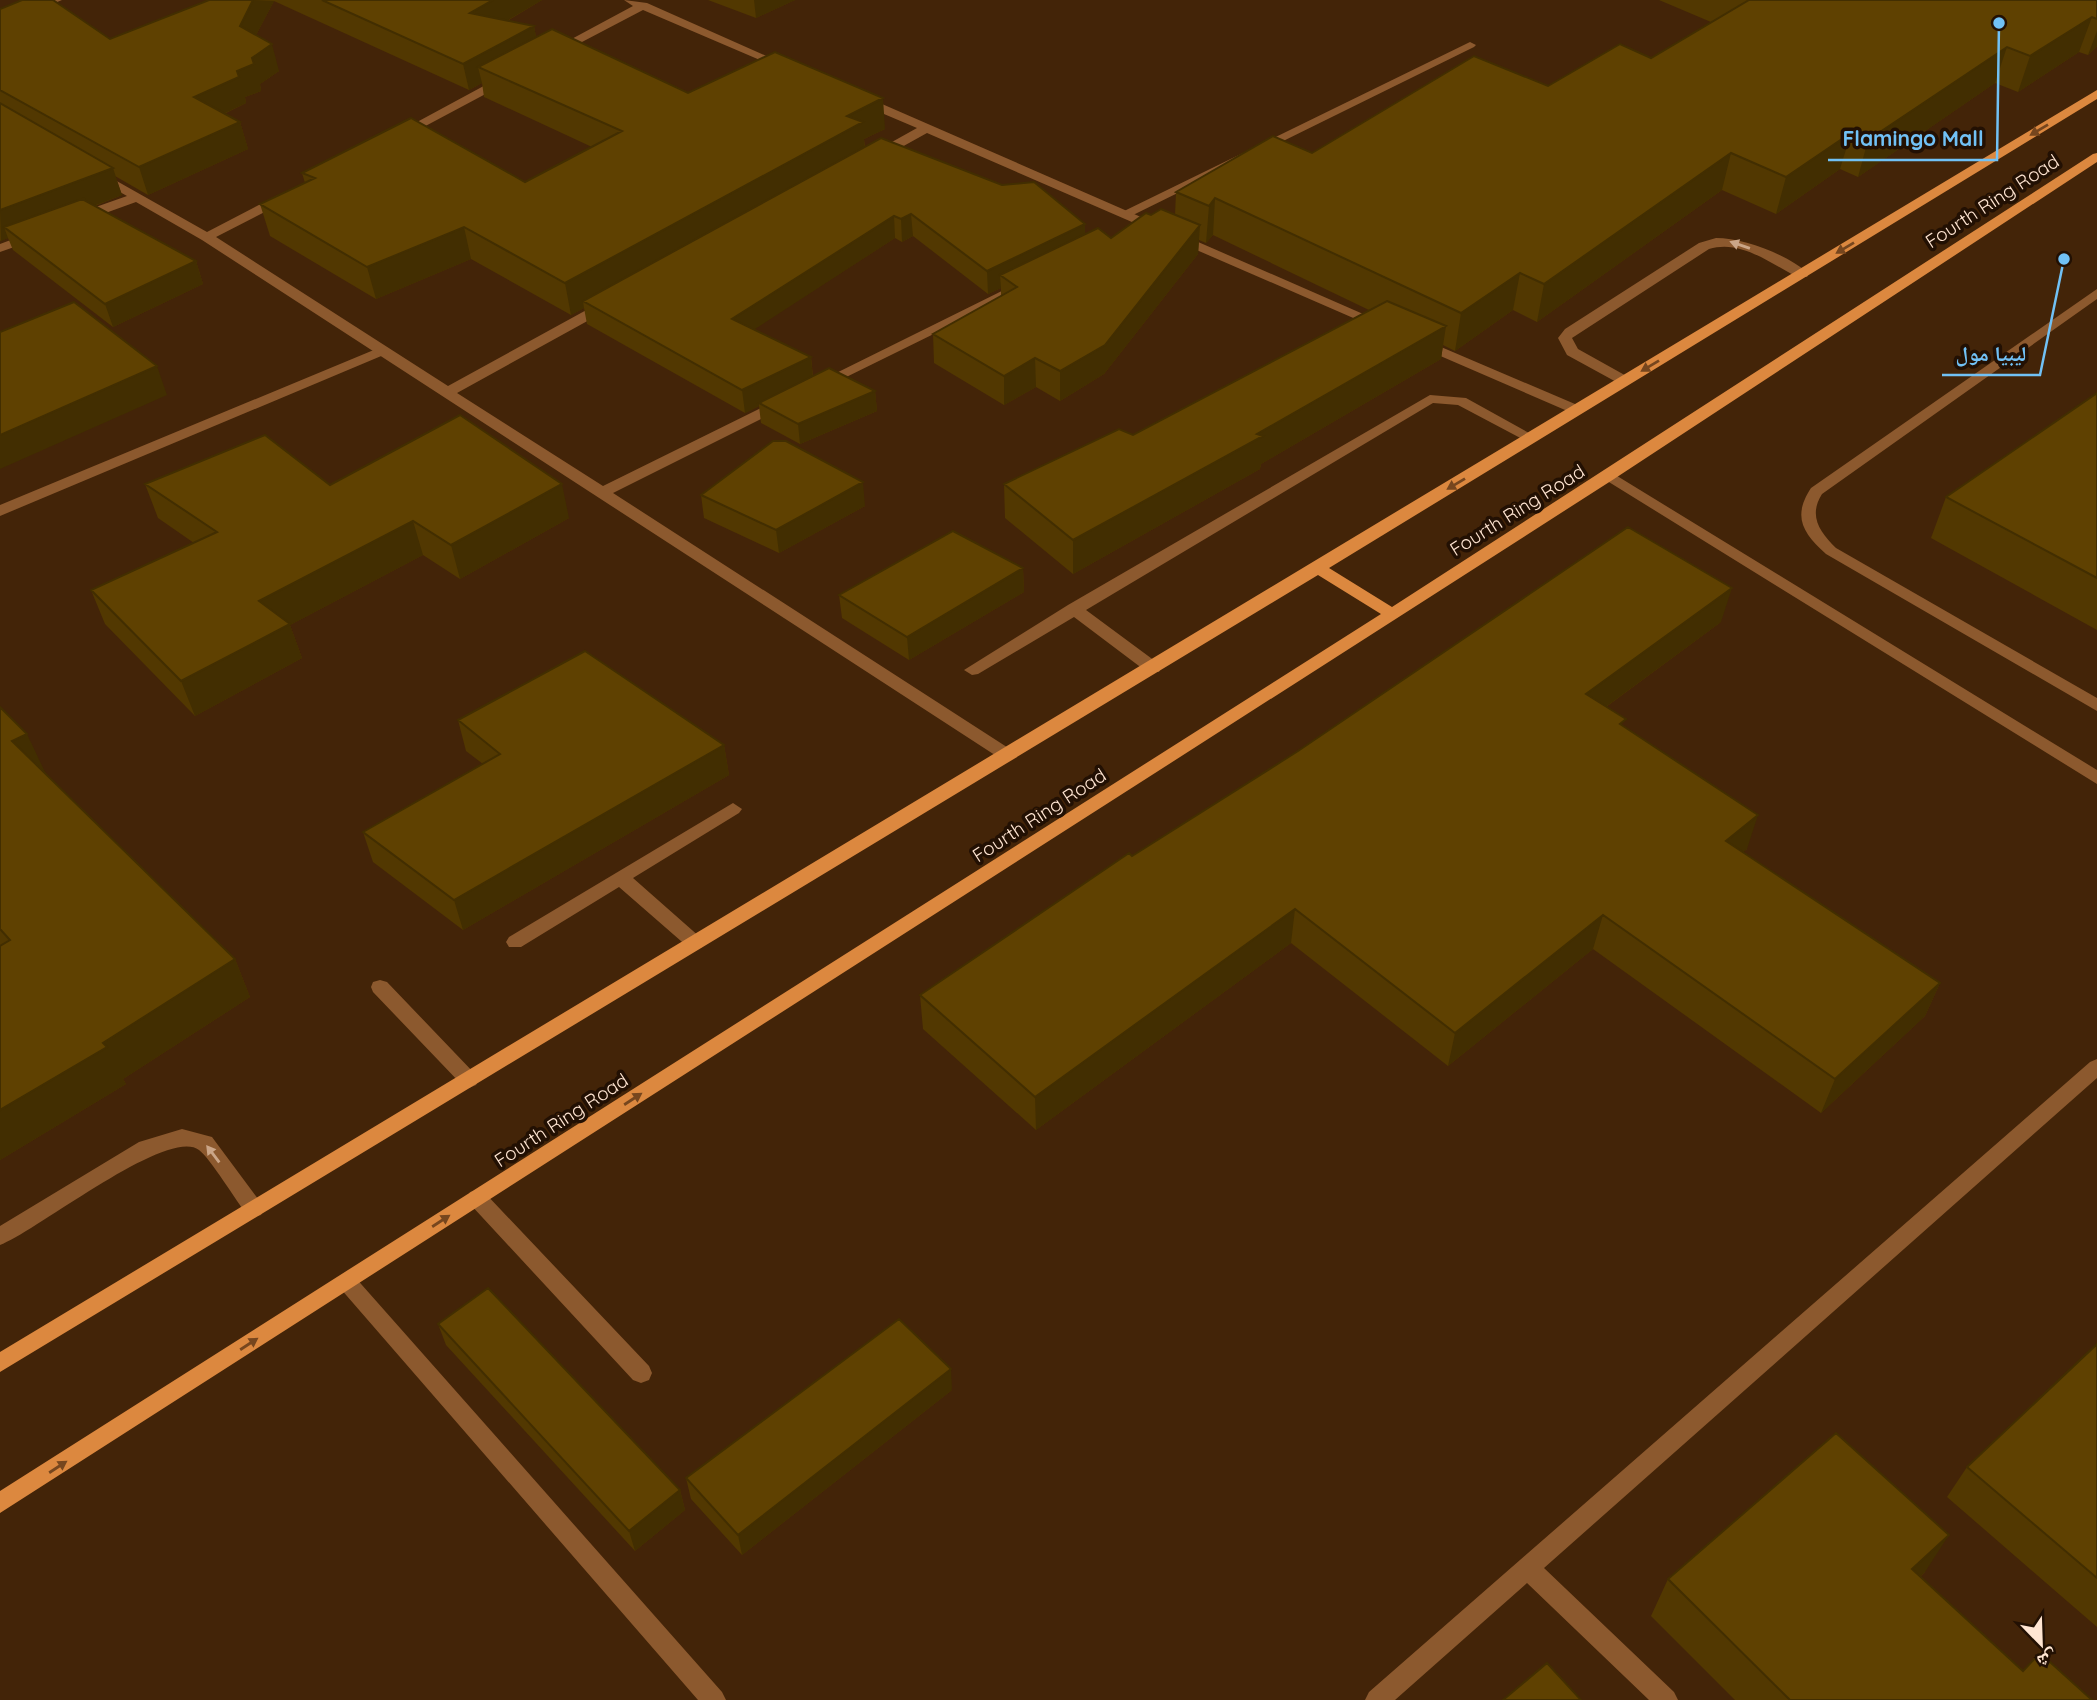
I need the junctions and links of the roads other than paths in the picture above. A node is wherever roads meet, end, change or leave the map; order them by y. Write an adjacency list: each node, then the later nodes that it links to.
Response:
1 (56, 0): 3 (street)
2 (637, 3): 5 (street); 7 (street)
3 (0, 23)
4 (1471, 46): 17 (street)
5 (546, 57)
6 (522, 70): 11 (street)
7 (803, 75)
8 (2097, 94): 20 (main road, Fourth Ring Road, one-way to 20)
9 (852, 96): 10 (street)
10 (926, 128): 12 (street); 17 (street)
11 (389, 141)
12 (866, 161)
13 (2094, 162): 31 (main road, Fourth Ring Road)
14 (81, 164): 16 (street)
15 (292, 192): 18 (street)
16 (137, 197): 18 (street); 19 (street)
17 (1124, 214): 24 (street)
18 (207, 237): 26 (street)
19 (0, 248)
20 (1802, 274): 27 (main road, Fourth Ring Road, one-way to 27); 27 (street, one-way to 27)
21 (1035, 279): 32 (street)
22 (2097, 293): 39 (street)
23 (614, 300): 28 (street)
24 (1387, 328)
25 (1412, 339): 29 (street)
26 (381, 351): 28 (street); 33 (street)
27 (1625, 381): 29 (main road, Fourth Ring Road)
28 (446, 393): 32 (street)
29 (1577, 410): 30 (main road, Fourth Ring Road)
30 (1531, 438): 34 (main road, Fourth Ring Road, one-way to 34); 35 (street)
31 (1609, 476): 36 (main road, Fourth Ring Road); 41 (street)
32 (601, 493): 40 (street)
33 (0, 511)
34 (1318, 568): 36 (main road); 37 (main road, Fourth Ring Road)
35 (1074, 609): 37 (street); 38 (street)
36 (1392, 614): 49 (main road, Fourth Ring Road, one-way to 36)
37 (1153, 668): 40 (main road, Fourth Ring Road)
38 (972, 670)
39 (2097, 705)
40 (1007, 755): 45 (main road, Fourth Ring Road)
41 (2097, 778)
42 (733, 809): 43 (street)
43 (621, 878): 44 (street); 45 (street)
44 (515, 942)
45 (695, 943): 48 (main road, Fourth Ring Road)
46 (380, 987): 48 (street)
47 (2097, 1067): 56 (street)
48 (469, 1080): 50 (main road, Fourth Ring Road)
49 (477, 1198): 52 (main road, Fourth Ring Road, one-way to 49); 54 (street)
50 (254, 1209): 51 (street, one-way to 51); 53 (main road, Fourth Ring Road)
51 (0, 1236)
52 (347, 1282): 55 (main road, Fourth Ring Road, one-way to 52); 57 (street)
53 (0, 1363)
54 (641, 1373)
55 (0, 1503)
56 (1527, 1568): 58 (street); 59 (street)
57 (714, 1700)
58 (1377, 1700)
59 (1666, 1700)

